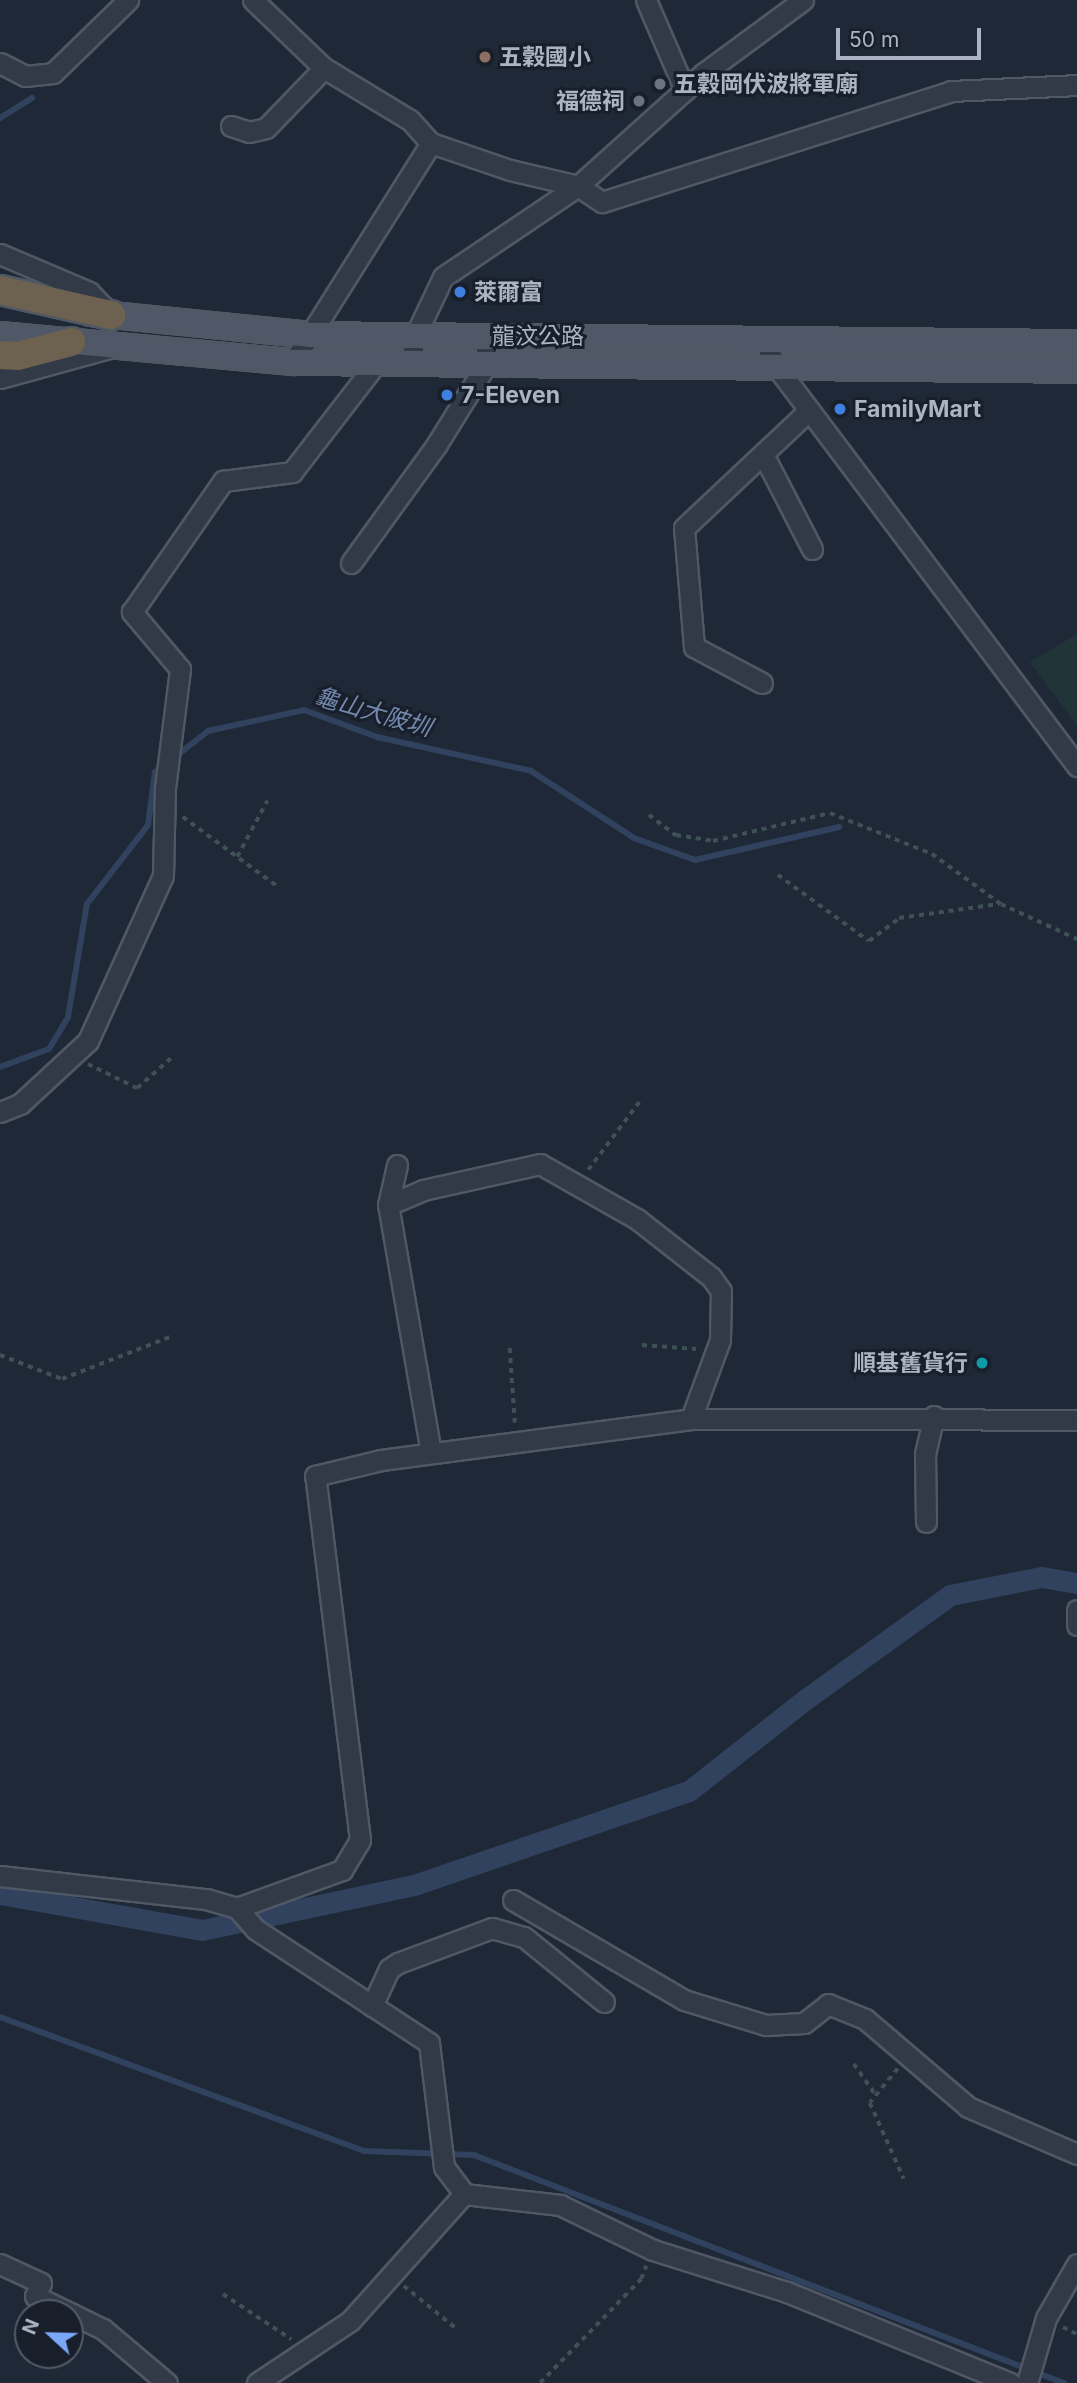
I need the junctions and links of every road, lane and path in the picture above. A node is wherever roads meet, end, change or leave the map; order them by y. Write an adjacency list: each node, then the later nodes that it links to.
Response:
1 (128, 0): 5 (street)
2 (253, 0): 6 (street)
3 (646, 0): 8 (street)
4 (803, 0): 8 (street)
5 (0, 63)
6 (324, 68): 9 (street); 10 (street)
7 (1077, 85): 11 (street)
8 (685, 89): 11 (street)
9 (232, 126)
10 (432, 143): 11 (street); 18 (street)
11 (578, 186): 19 (street)
12 (0, 254): 15 (street)
13 (0, 290): 15 (highway)
14 (0, 303): 15 (main road, 龍汶公路)
15 (111, 315): 16 (main road, 龍汶公路)
16 (169, 318): 18 (main road, 龍汶公路); 25 (main road)
17 (0, 335): 22 (main road, 龍汶公路)
18 (311, 335): 19 (main road, 龍汶公路); 27 (street)
19 (415, 336): 20 (main road, 龍汶公路); 29 (street)
20 (486, 336): 21 (main road, 龍汶公路); 30 (street)
21 (764, 340): 23 (main road, 龍汶公路); 31 (street)
22 (71, 342): 24 (main road, 龍汶公路); 26 (highway)
23 (1077, 343)
24 (121, 344): 25 (main road, 龍汶公路); 33 (street)
25 (164, 350): 27 (main road, 龍汶公路)
26 (0, 355)
27 (293, 362): 28 (main road, 龍汶公路)
28 (377, 362): 29 (main road, 龍汶公路); 41 (street)
29 (411, 363): 30 (main road, 龍汶公路)
30 (486, 365): 31 (main road, 龍汶公路); 37 (street)
31 (776, 366): 32 (main road, 龍汶公路); 34 (street)
32 (1077, 370)
33 (0, 378)
34 (809, 410): 35 (street); 39 (street)
35 (763, 454): 36 (street); 38 (street)
36 (812, 549)
37 (351, 563)
38 (762, 682)
39 (1077, 766)
40 (267, 802): 43 (path)
41 (164, 804): 43 (path); 48 (street)
42 (649, 815): 46 (path)
43 (237, 857): 45 (path)
44 (778, 874): 46 (path)
45 (277, 886)
46 (1001, 904): 47 (path)
47 (1077, 939)
48 (72, 1056): 49 (path); 51 (street)
49 (171, 1058)
50 (639, 1102): 53 (path)
51 (0, 1112)
52 (397, 1165): 54 (street)
53 (575, 1187): 54 (street); 58 (street)
54 (388, 1205): 64 (street)
55 (170, 1337): 59 (path)
56 (642, 1345): 58 (path)
57 (510, 1348): 63 (path)
58 (716, 1351): 61 (street)
59 (0, 1355)
60 (934, 1416): 61 (street); 62 (street); 65 (street)
61 (691, 1419): 63 (street)
62 (1077, 1420)
63 (516, 1440): 64 (street)
64 (431, 1452): 70 (street)
65 (926, 1522)
66 (1077, 1610): 67 (street)
67 (1077, 1625)
68 (0, 1876): 70 (street)
69 (513, 1900): 73 (street)
70 (237, 1908): 72 (street)
71 (604, 2001): 72 (street)
72 (372, 2006): 78 (street)
73 (909, 2057): 75 (path); 76 (street)
74 (853, 2064): 75 (path)
75 (876, 2095): 77 (path)
76 (1077, 2154)
77 (904, 2179)
78 (464, 2194): 79 (street); 82 (street)
79 (653, 2250): 90 (path); 91 (street)
80 (0, 2264): 84 (street)
81 (1077, 2264): 92 (street)
82 (391, 2275): 86 (path); 87 (street)
83 (223, 2294): 87 (path)
84 (39, 2299)
85 (84, 2320): 88 (street)
86 (457, 2329)
87 (307, 2350): 89 (street)
88 (167, 2383)
89 (257, 2383)
90 (540, 2383)
91 (1010, 2383)
92 (1027, 2383)

